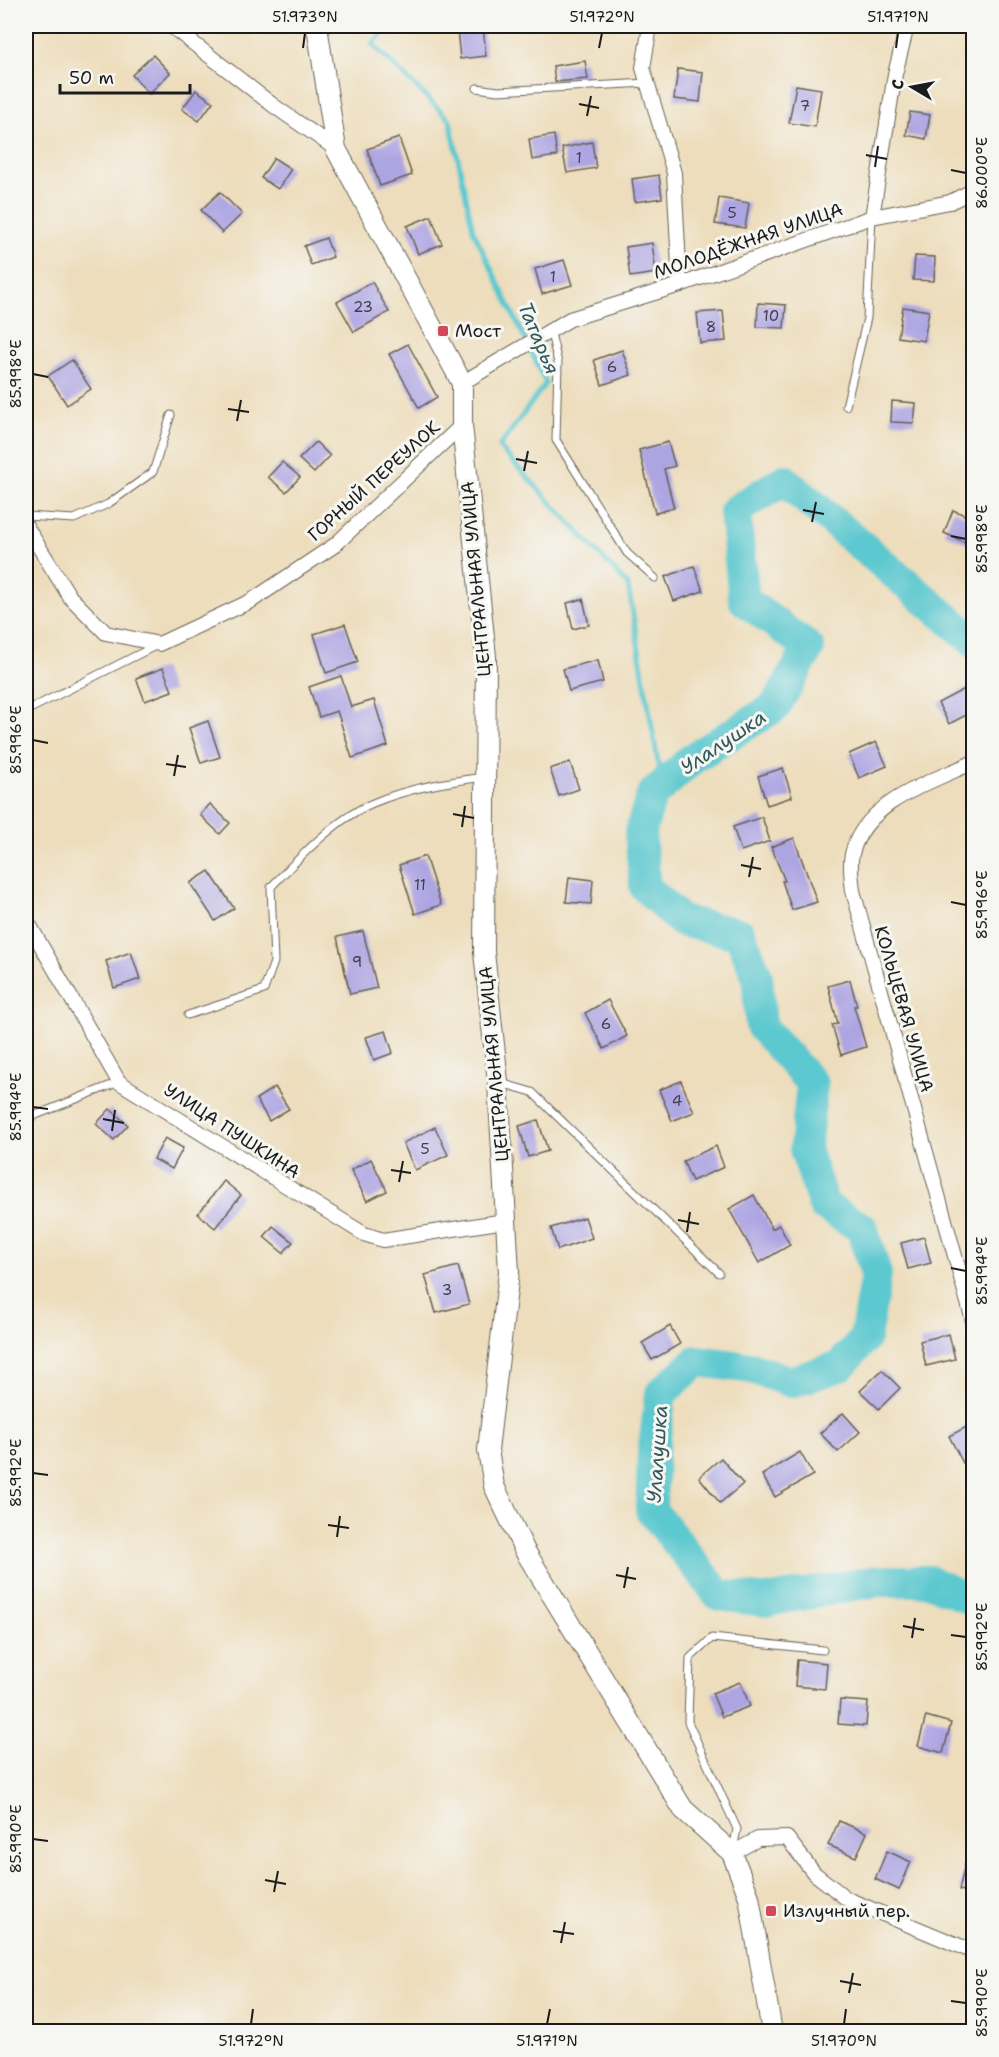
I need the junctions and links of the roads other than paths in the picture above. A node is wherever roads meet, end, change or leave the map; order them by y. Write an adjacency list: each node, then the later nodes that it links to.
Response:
1 (171, 26): 7 (street)
2 (317, 26): 7 (street, ЦЕНТРАЛЬНАЯ УЛИЦА)
3 (650, 26): 5 (street)
4 (907, 26): 9 (street, МОЛОДЁЖНАЯ УЛИЦА)
5 (648, 83): 6 (lane); 10 (street)
6 (477, 88)
7 (336, 150): 12 (street, ЦЕНТРАЛЬНАЯ УЛИЦА)
8 (974, 190): 9 (street)
9 (872, 217): 10 (street, МОЛОДЁЖНАЯ УЛИЦА); 13 (lane)
10 (680, 285): 11 (street, МОЛОДЁЖНАЯ УЛИЦА)
11 (545, 332): 12 (street, МОЛОДЁЖНАЯ УЛИЦА); 18 (lane)
12 (462, 383): 15 (street, ЦЕНТРАЛЬНАЯ УЛИЦА)
13 (846, 406)
14 (171, 415): 16 (lane)
15 (462, 425): 19 (street, ГОРНЫЙ ПЕРЕУЛОК); 22 (street, ЦЕНТРАЛЬНАЯ УЛИЦА)
16 (26, 516)
17 (26, 526): 19 (street)
18 (655, 578)
19 (159, 644): 20 (lane)
20 (26, 711)
21 (974, 762): 30 (street, КОЛЬЦЕВАЯ УЛИЦА)
22 (484, 777): 24 (lane); 26 (street, ЦЕНТРАЛЬНАЯ УЛИЦА)
23 (26, 919): 25 (street, УЛИЦА ПУШКИНА)
24 (188, 1015)
25 (119, 1082): 27 (lane); 28 (street, УЛИЦА ПУШКИНА)
26 (498, 1082): 28 (street, ЦЕНТРАЛЬНАЯ УЛИЦА); 29 (lane)
27 (26, 1119)
28 (505, 1221): 32 (street, ЦЕНТРАЛЬНАЯ УЛИЦА)
29 (719, 1273)
30 (974, 1324)
31 (823, 1650): 32 (lane)
32 (732, 1853): 33 (street); 34 (street)
33 (974, 1952)
34 (772, 2031)

